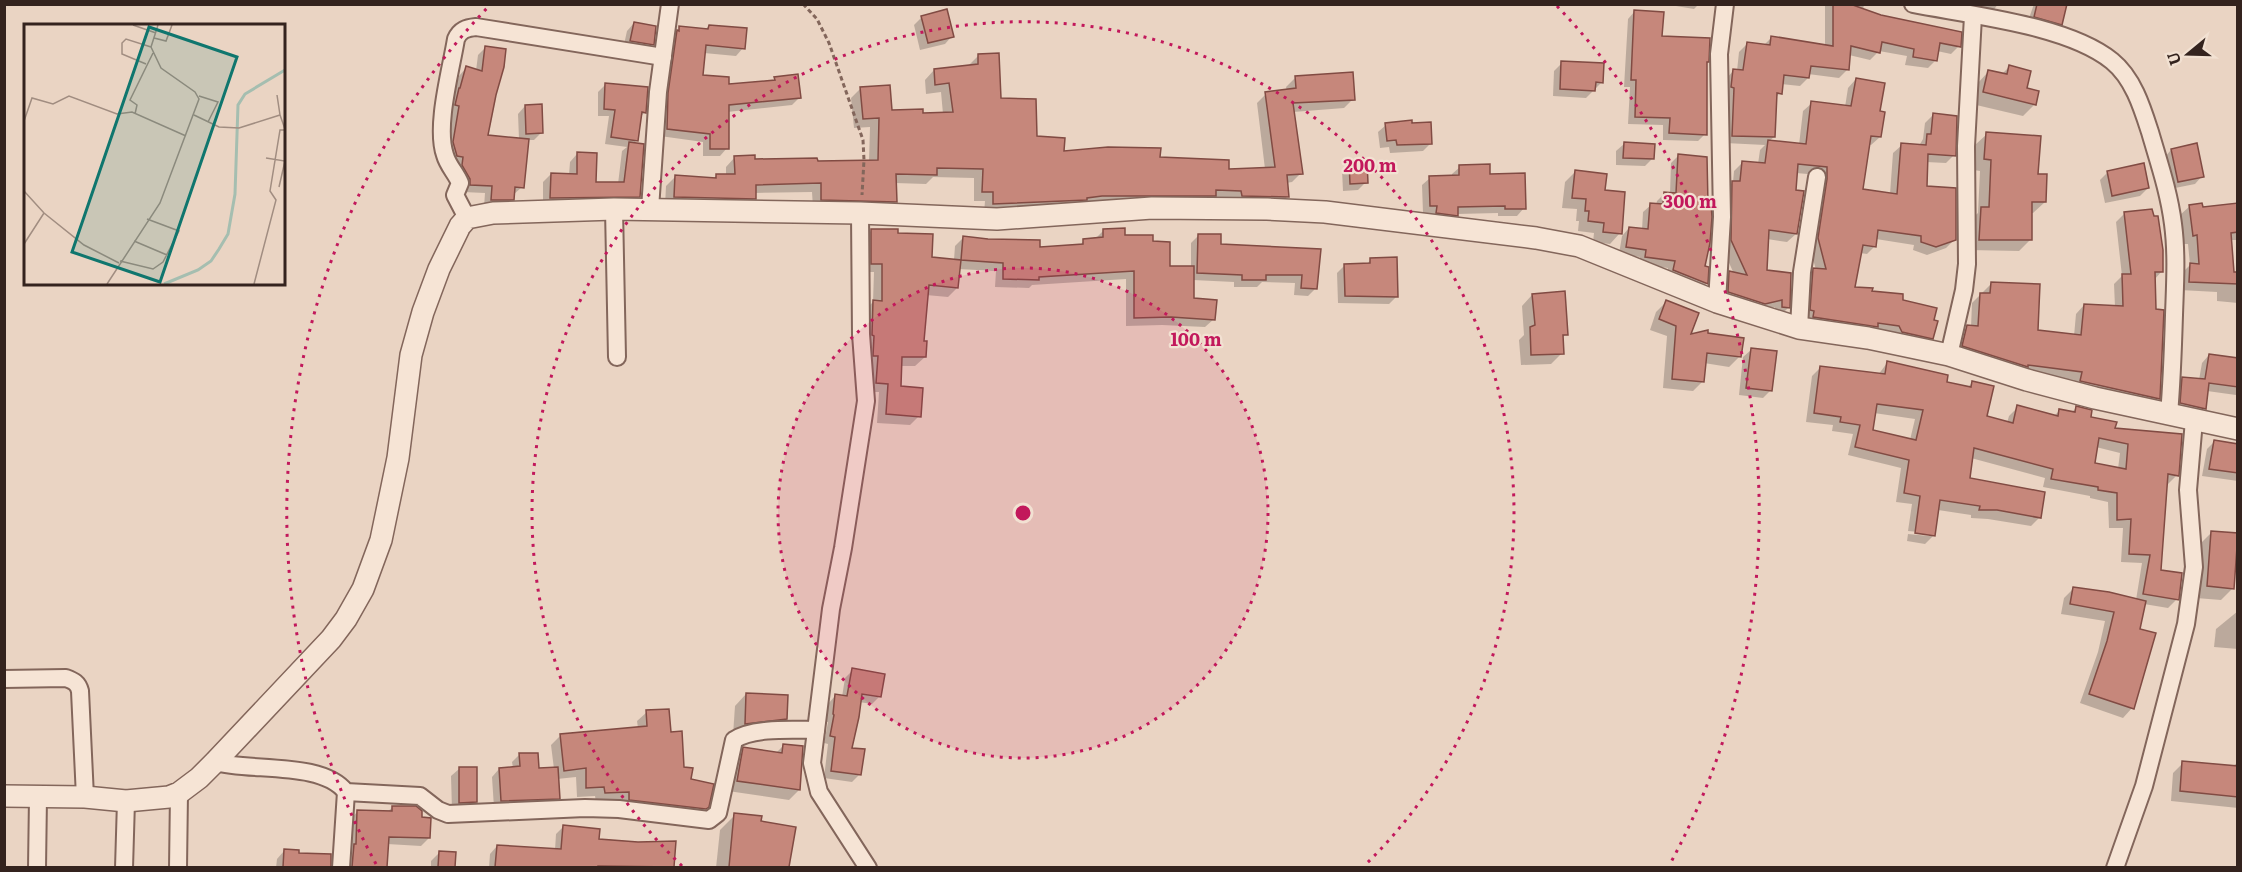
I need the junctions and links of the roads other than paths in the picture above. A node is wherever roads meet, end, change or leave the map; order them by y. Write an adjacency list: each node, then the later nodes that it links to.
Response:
1 (670, 4): 5 (street)
2 (1725, 4): 11 (street)
3 (1913, 4): 4 (street)
4 (1973, 16): 13 (street); 15 (street)
5 (663, 57): 7 (street); 10 (street)
6 (1817, 177): 12 (street)
7 (650, 208): 8 (street); 9 (street)
8 (614, 209): 10 (street); 14 (street)
9 (860, 213): 11 (street); 19 (street)
10 (467, 218): 20 (street)
11 (1717, 302): 12 (street)
12 (1799, 328): 13 (street)
13 (1949, 355): 15 (street)
14 (617, 357)
15 (2169, 414): 16 (street)
16 (2194, 420): 17 (street); 32 (street)
17 (2238, 429)
18 (4, 679): 25 (street)
19 (816, 730): 21 (street); 31 (street)
20 (215, 762): 21 (street); 22 (street)
21 (346, 792): 30 (street)
22 (179, 793): 26 (street); 29 (street)
23 (4, 796): 24 (street)
24 (38, 796): 25 (street); 27 (street)
25 (85, 797): 26 (street)
26 (126, 801): 28 (street)
27 (37, 867)
28 (124, 867)
29 (178, 867)
30 (341, 867)
31 (868, 867)
32 (2115, 867)

